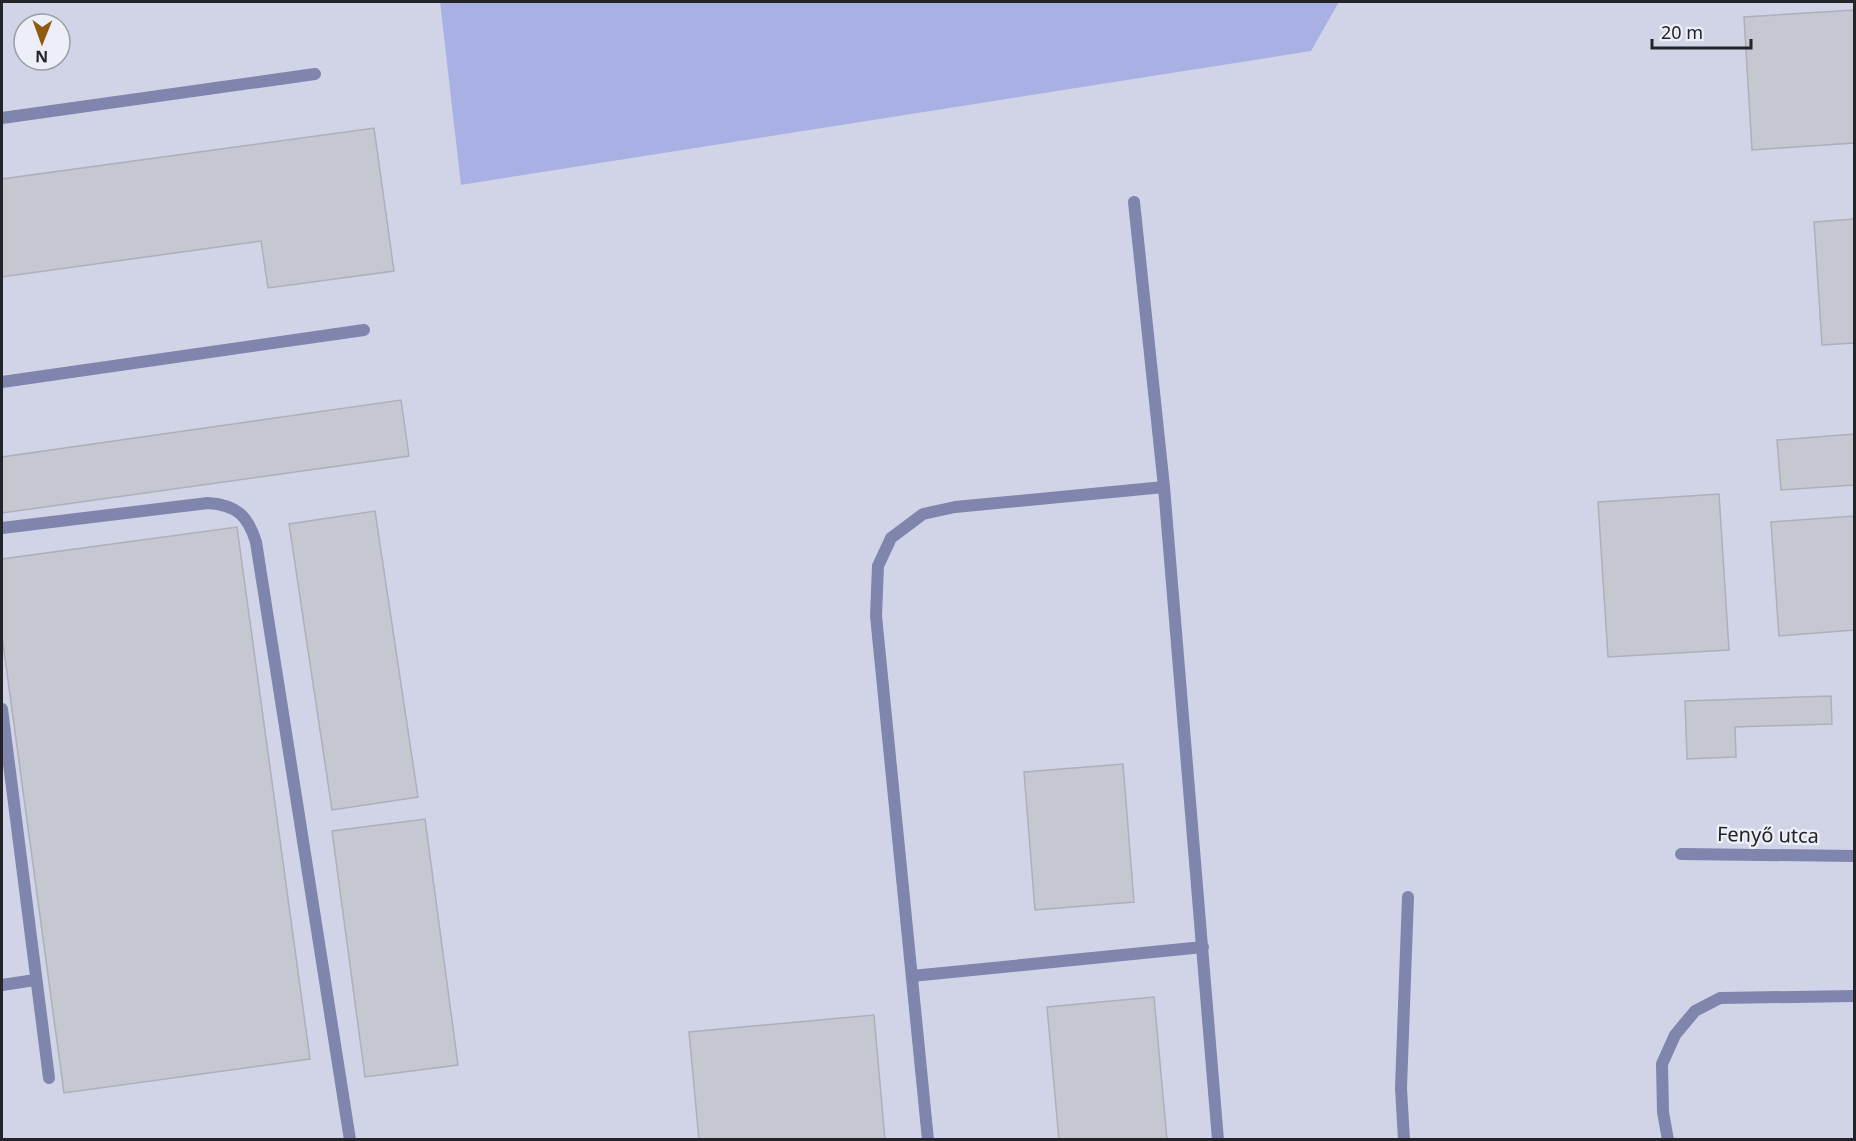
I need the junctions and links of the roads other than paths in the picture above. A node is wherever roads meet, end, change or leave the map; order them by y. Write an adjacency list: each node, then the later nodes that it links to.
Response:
1 (315, 74): 2 (street)
2 (2, 118)
3 (1134, 202): 6 (street)
4 (364, 330): 5 (street)
5 (2, 382)
6 (1164, 487): 12 (street); 13 (street)
7 (2, 528): 18 (street)
8 (2, 709): 14 (street)
9 (1681, 854): 10 (street, Fenyő utca)
10 (1854, 856)
11 (1408, 897): 21 (street)
12 (1203, 947): 13 (street); 20 (street)
13 (912, 976): 19 (street)
14 (35, 980): 15 (street); 17 (street)
15 (2, 985)
16 (1854, 996): 22 (street)
17 (49, 1078)
18 (350, 1140)
19 (928, 1140)
20 (1218, 1140)
21 (1404, 1140)
22 (1668, 1140)

